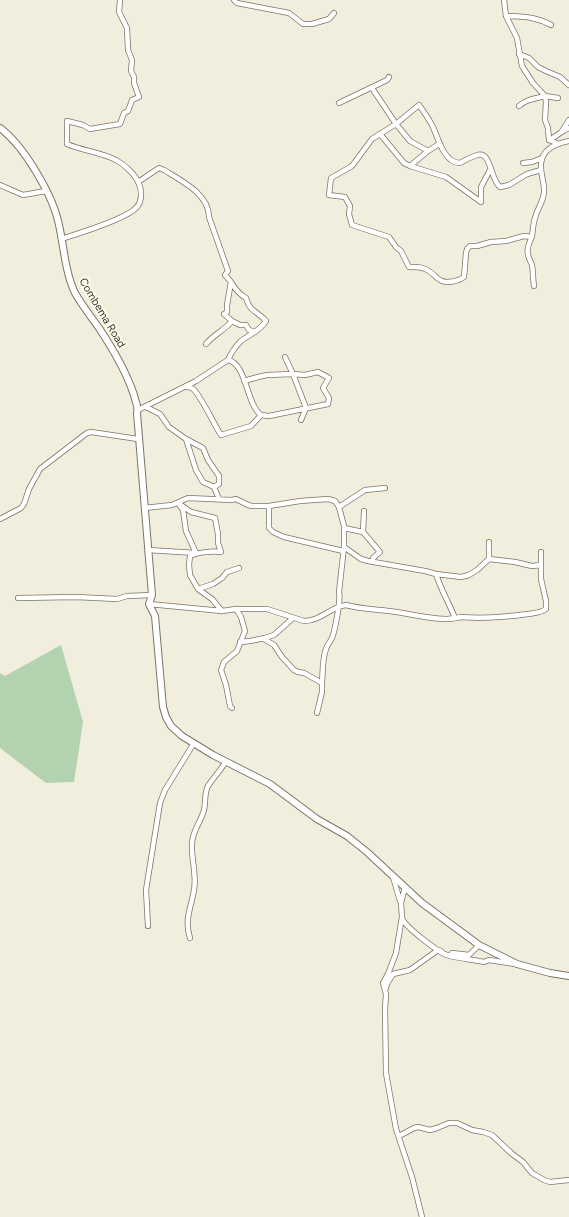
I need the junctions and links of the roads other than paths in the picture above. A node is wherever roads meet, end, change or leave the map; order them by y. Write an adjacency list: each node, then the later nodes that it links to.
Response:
1 (120, 0): 31 (street)
2 (234, 0): 4 (street)
3 (504, 0): 5 (street)
4 (334, 13)
5 (506, 16): 6 (street); 7 (street)
6 (551, 25)
7 (520, 54): 9 (street); 11 (street)
8 (389, 77): 10 (street)
9 (569, 85)
10 (372, 88): 13 (street); 16 (street)
11 (545, 96): 12 (street); 14 (street); 21 (street)
12 (558, 98)
13 (339, 103)
14 (519, 106)
15 (569, 120): 19 (street)
16 (396, 124): 20 (street); 23 (street); 25 (street)
17 (0, 128): 33 (street, Combema Road)
18 (569, 128): 19 (street)
19 (562, 131): 21 (street)
20 (380, 134): 28 (street); 34 (street)
21 (549, 140): 24 (street)
22 (569, 141): 24 (street)
23 (439, 144): 25 (street); 29 (street)
24 (559, 144): 26 (street)
25 (428, 150): 28 (street)
26 (542, 158): 27 (street); 30 (street)
27 (522, 163)
28 (410, 166): 29 (street)
29 (490, 170): 30 (street)
30 (541, 170): 34 (street)
31 (138, 182): 35 (street); 36 (street)
32 (0, 185): 33 (street)
33 (46, 191): 35 (street, Combema Road)
34 (532, 237): 37 (street)
35 (62, 239): 48 (street, Combema Road)
36 (231, 282): 38 (street); 39 (street)
37 (534, 286)
38 (232, 320): 39 (street); 40 (street)
39 (255, 332): 42 (street)
40 (206, 344)
41 (284, 357): 43 (street)
42 (228, 360): 44 (street); 45 (street)
43 (293, 374): 44 (street); 47 (street); 47 (street)
44 (244, 381): 49 (street)
45 (186, 387): 46 (street); 49 (street)
46 (146, 407): 48 (street); 52 (street)
47 (306, 408): 49 (street); 50 (street)
48 (138, 410): 51 (street, Combema Road)
49 (261, 415)
50 (301, 420)
51 (138, 439): 59 (street, Combema Road); 61 (street)
52 (186, 439): 53 (street); 53 (street)
53 (214, 487): 55 (street)
54 (385, 488): 58 (street)
55 (219, 499): 56 (street); 57 (street)
56 (178, 503): 59 (street); 68 (street); 68 (street)
57 (269, 506): 58 (street); 65 (street)
58 (339, 507): 62 (street)
59 (144, 508): 66 (street, Combema Road)
60 (364, 511): 63 (street)
61 (0, 519)
62 (344, 528): 63 (street); 65 (street)
63 (363, 532): 70 (street)
64 (489, 542): 69 (street)
65 (343, 549): 70 (street); 78 (street)
66 (148, 550): 68 (street); 75 (street, Combema Road)
67 (541, 552): 71 (street)
68 (196, 553): 74 (street)
69 (489, 558): 71 (street); 73 (street)
70 (372, 562): 73 (street)
71 (541, 565): 82 (street)
72 (239, 568): 74 (street)
73 (436, 574): 82 (street)
74 (198, 590): 80 (street)
75 (152, 595): 76 (street); 77 (street)
76 (18, 598)
77 (149, 604): 80 (street); 88 (street)
78 (338, 606): 81 (street); 82 (street); 85 (street)
79 (236, 609): 80 (street); 81 (street); 84 (street)
80 (222, 612)
81 (294, 618): 83 (street)
82 (455, 618)
83 (265, 638): 84 (street); 85 (street)
84 (240, 642): 86 (street)
85 (322, 683): 87 (street)
86 (232, 708)
87 (317, 713)
88 (194, 743): 89 (street); 94 (street)
89 (226, 761): 90 (street); 95 (street)
90 (393, 876): 91 (street); 92 (street)
91 (405, 887): 92 (street); 96 (street)
92 (401, 903): 93 (street)
93 (402, 917): 97 (street); 100 (street)
94 (148, 926)
95 (190, 938)
96 (479, 946): 97 (street); 98 (street)
97 (438, 950): 98 (street); 100 (street)
98 (517, 964): 99 (street)
99 (569, 976)
100 (386, 994): 101 (street)
101 (399, 1136): 102 (street); 103 (street)
102 (569, 1180)
103 (422, 1217)

